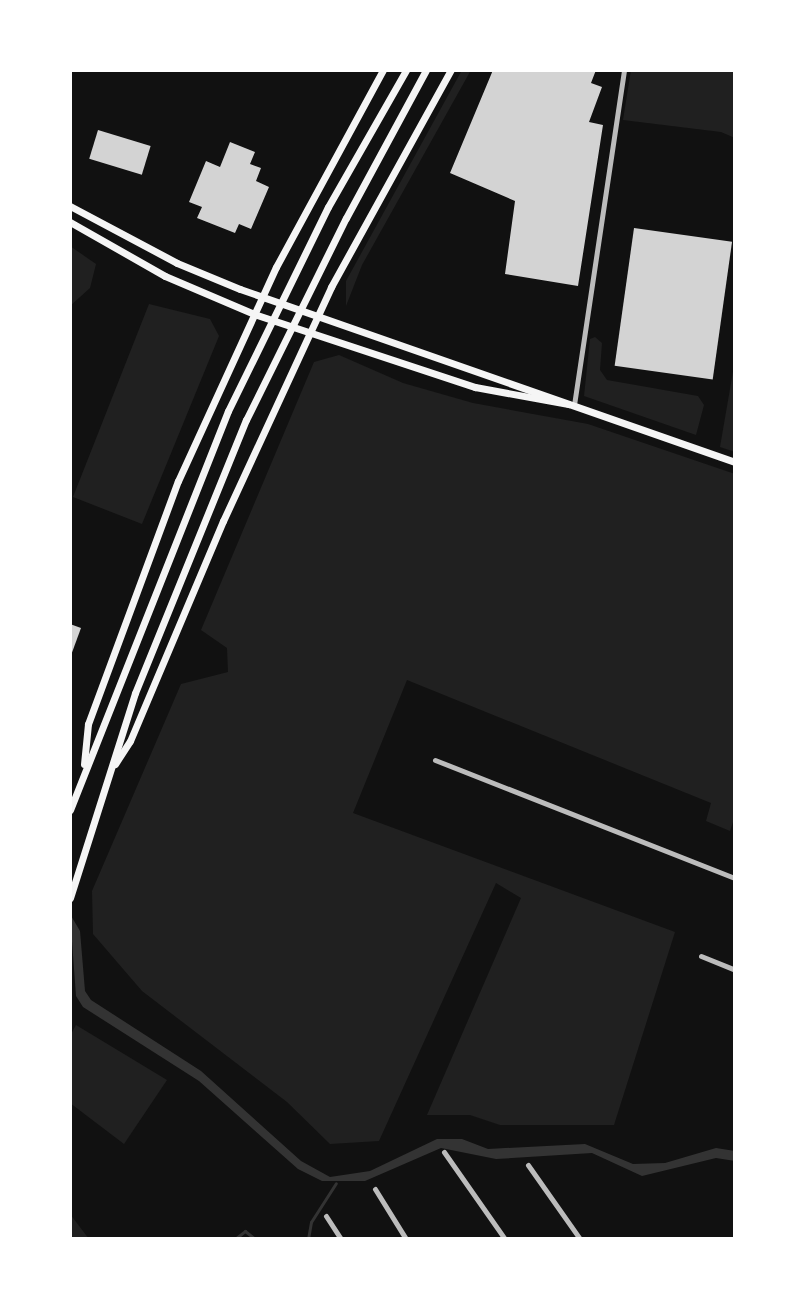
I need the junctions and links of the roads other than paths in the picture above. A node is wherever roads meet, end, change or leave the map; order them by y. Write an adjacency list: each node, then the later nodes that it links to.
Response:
1 (383, 70): 8 (main road)
2 (406, 70): 15 (main road)
3 (426, 70): 16 (main road)
4 (451, 70): 10 (main road)
5 (624, 70): 12 (street)
6 (70, 206): 8 (main road)
7 (70, 222): 9 (main road)
8 (262, 296): 9 (main road); 10 (main road)
9 (254, 314): 11 (main road); 15 (main road)
10 (318, 315): 11 (main road); 12 (main road)
11 (310, 332): 12 (main road); 16 (main road)
12 (574, 405): 13 (main road)
13 (735, 462)
14 (435, 760): 18 (street)
15 (84, 770): 17 (main road)
16 (109, 772): 19 (main road)
17 (70, 810)
18 (735, 878)
19 (70, 898)
20 (701, 956): 21 (street)
21 (735, 970)
22 (444, 1152): 28 (street)
23 (528, 1165): 29 (street)
24 (375, 1189): 27 (street)
25 (326, 1216): 26 (street)
26 (341, 1239)
27 (406, 1239)
28 (505, 1239)
29 (580, 1239)

